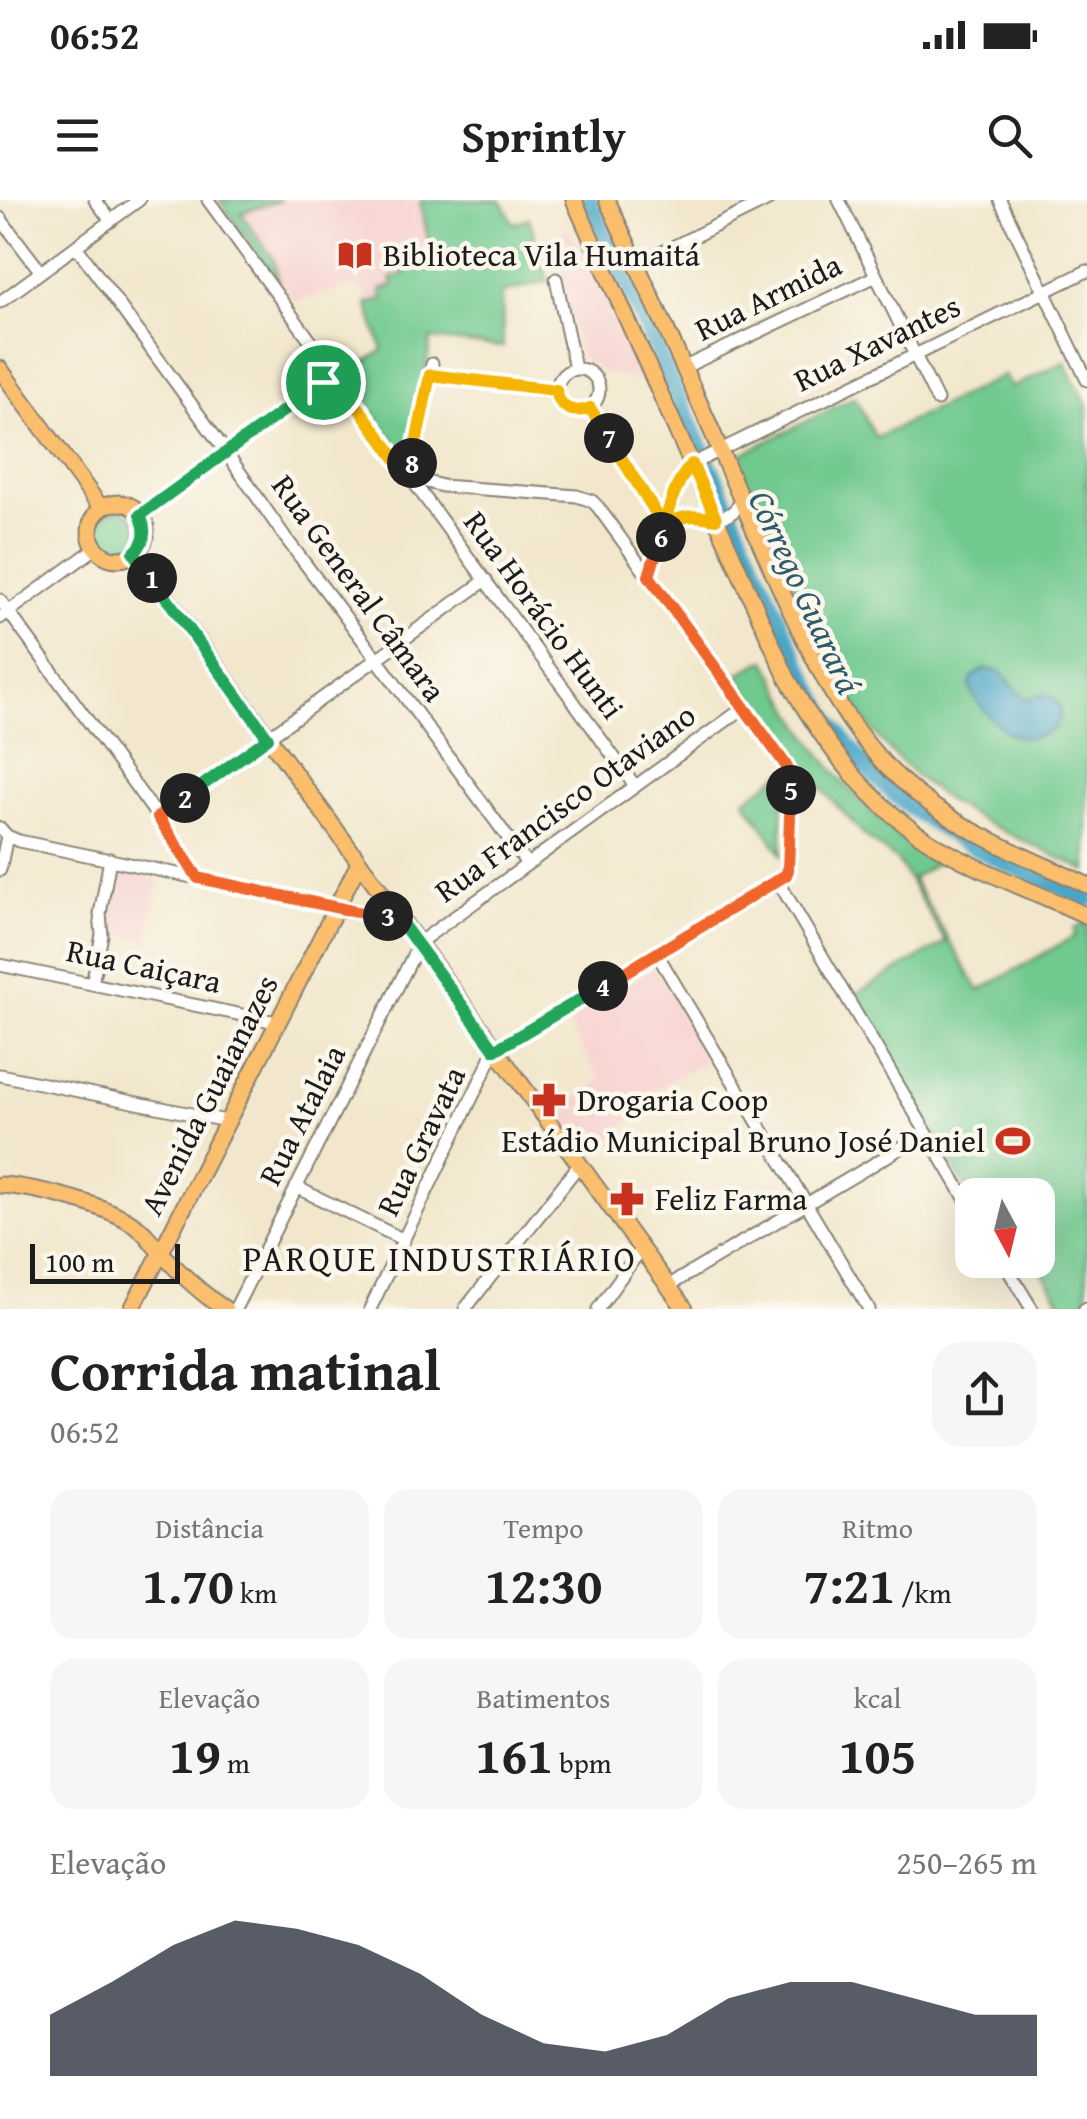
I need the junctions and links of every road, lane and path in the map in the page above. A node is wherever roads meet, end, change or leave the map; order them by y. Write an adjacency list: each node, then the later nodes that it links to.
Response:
1 (95, 200): 10 (street)
2 (140, 200): 10 (street)
3 (208, 200): 23 (street, Rua Horácio Hunti)
4 (574, 200): 29 (main road)
5 (607, 200): 12 (main road)
6 (768, 200): 12 (street)
7 (839, 200): 15 (street)
8 (1000, 200): 17 (street)
9 (0, 218): 14 (street)
10 (111, 221): 11 (street)
11 (76, 246): 14 (street); 28 (street, Rua General Câmara)
12 (636, 265): 20 (main road)
13 (1087, 271): 17 (street, Rua Xavantes)
14 (42, 272): 18 (street)
15 (876, 276): 19 (street); 20 (street, Rua Armida)
16 (556, 279): 22 (street)
17 (1044, 292): 19 (street, Rua Xavantes); 24 (street)
18 (0, 302)
19 (915, 355): 26 (street); 29 (street, Rua Xavantes)
20 (683, 368): 29 (main road)
21 (0, 369): 33 (main road)
22 (575, 369): 25 (street); 27 (street)
23 (334, 374): 28 (street); 30 (street, Rua Horácio Hunti)
24 (1087, 380)
25 (556, 390): 27 (street); 30 (street)
26 (938, 400)
27 (590, 408): 37 (street)
28 (227, 452): 35 (street); 44 (street, Rua General Câmara)
29 (705, 457): 31 (street); 32 (main road); 36 (main road)
30 (408, 475): 40 (street); 41 (street, Rua Horácio Hunti)
31 (678, 484): 34 (street); 37 (street)
32 (738, 506): 36 (street); 56 (main road)
33 (101, 508): 35 (main road); 38 (main road)
34 (690, 514): 36 (street); 37 (street)
35 (140, 515): 39 (main road)
36 (719, 518): 58 (main road)
37 (664, 526): 40 (street)
38 (96, 548): 39 (main road); 43 (street)
39 (134, 553): 46 (main road)
40 (649, 576): 45 (street)
41 (486, 580): 44 (street); 47 (street, Rua Horácio Hunti)
42 (0, 600): 43 (street)
43 (4, 615): 48 (street)
44 (377, 658): 46 (street); 52 (street, Rua General Câmara)
45 (745, 708): 47 (street, Rua Francisco Otaviano); 55 (street)
46 (268, 738): 48 (street); 51 (main road)
47 (635, 786): 52 (street, Rua Francisco Otaviano)
48 (158, 817): 54 (street)
49 (4, 832): 50 (street); 53 (street)
50 (110, 859): 54 (street); 63 (street)
51 (359, 863): 57 (main road, Avenida Guaianazes); 59 (main road)
52 (527, 864): 60 (street, Rua Francisco Otaviano)
53 (0, 870)
54 (198, 878): 57 (street)
55 (778, 881): 61 (street); 68 (street)
56 (1087, 884)
57 (336, 907): 59 (main road); 64 (main road, Avenida Guaianazes)
58 (1087, 916)
59 (398, 918): 60 (main road)
60 (418, 945): 65 (main road); 72 (street, Rua Atalaia)
61 (658, 954): 65 (street); 73 (street)
62 (0, 965): 63 (street, Rua Caiçara)
63 (92, 984): 64 (street, Rua Caiçara)
64 (276, 1022): 67 (main road, Avenida Guaianazes)
65 (495, 1050): 69 (main road); 74 (street, Rua Gravata)
66 (0, 1075): 67 (street)
67 (226, 1121): 76 (main road, Avenida Guaianazes)
68 (926, 1133): 70 (street); 73 (street)
69 (579, 1165): 75 (main road); 83 (street)
70 (955, 1182)
71 (0, 1185): 76 (main road)
72 (296, 1187): 74 (street); 81 (street, Rua Atalaia)
73 (806, 1204): 78 (street); 86 (street)
74 (404, 1240): 82 (street, Rua Gravata)
75 (640, 1249): 78 (main road); 84 (street)
76 (160, 1252): 79 (main road, Avenida Guaianazes); 80 (main road)
77 (1013, 1278): 87 (street)
78 (668, 1286): 85 (main road)
79 (132, 1309)
80 (225, 1309)
81 (235, 1309)
82 (370, 1309)
83 (465, 1309)
84 (598, 1309)
85 (685, 1309)
86 (869, 1309)
87 (1032, 1309)

